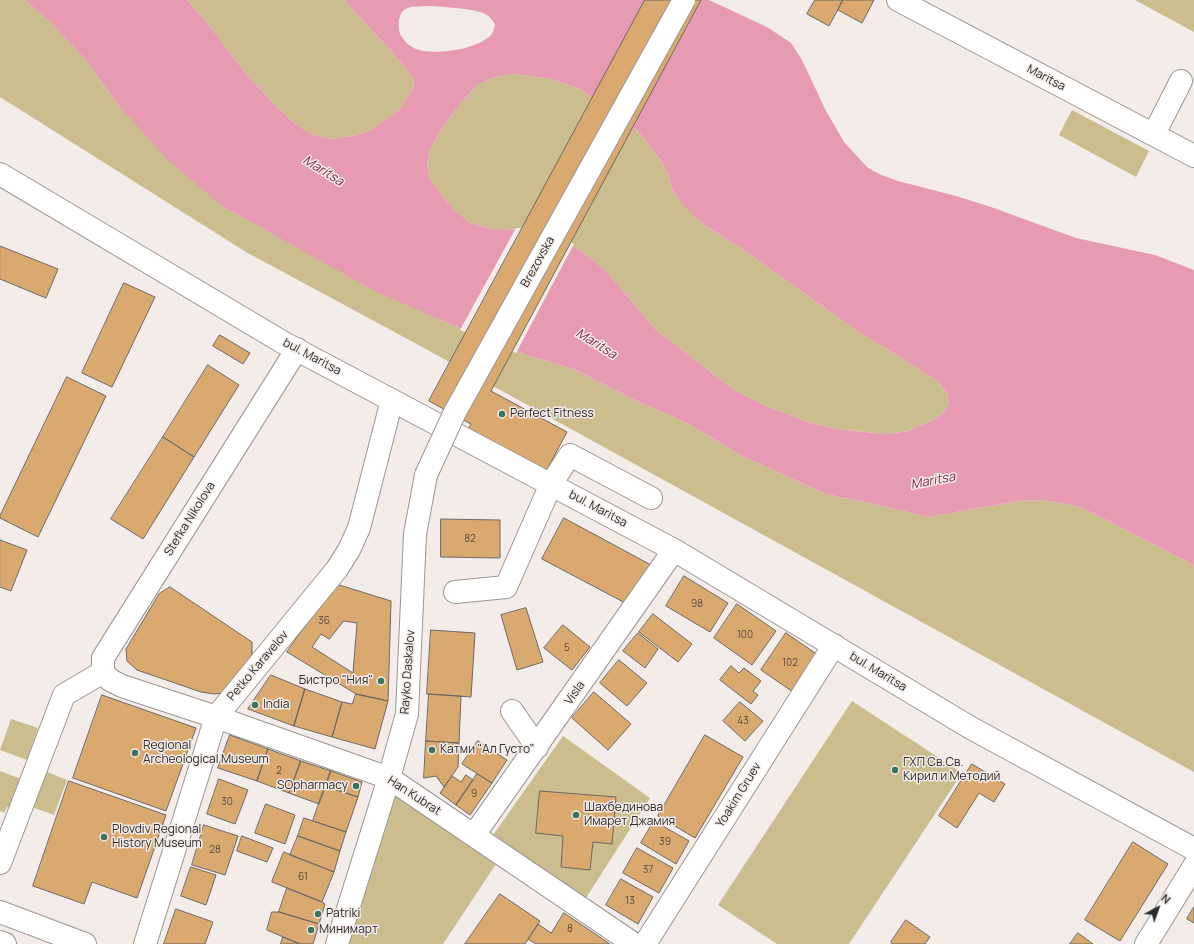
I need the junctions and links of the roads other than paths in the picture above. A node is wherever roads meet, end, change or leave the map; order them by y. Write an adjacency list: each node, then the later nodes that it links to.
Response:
1 (684, 0): 11 (street, Brezovska, bridge)
2 (898, 0): 4 (street, Maritsa)
3 (1182, 81): 4 (street)
4 (1154, 134): 5 (street, Maritsa)
5 (1194, 156)
6 (0, 174): 7 (street, bul. Maritsa)
7 (297, 349): 8 (street, bul. Maritsa); 15 (street, Stefka Nikolova)
8 (392, 400): 9 (street, bul. Maritsa); 17 (street, Petko Karavelov)
9 (551, 484): 10 (street); 12 (street, bul. Maritsa); 13 (street)
10 (651, 498)
11 (407, 534): 19 (street, Rayko Daskalov)
12 (674, 550): 14 (street, bul. Maritsa); 18 (street, Visla)
13 (456, 592)
14 (834, 646): 21 (street, bul. Maritsa); 31 (street, Yoakim Gruev)
15 (103, 672): 17 (street, Han Kubrat); 22 (street)
16 (512, 711): 18 (street)
17 (216, 717): 19 (street, Han Kubrat); 28 (street, Petko Karavelov)
18 (537, 747): 20 (street, Visla)
19 (390, 778): 20 (street, Han Kubrat); 29 (street, Rayko Daskalov)
20 (474, 835): 30 (street, Han Kubrat)
21 (1194, 849)
22 (0, 863)
23 (1194, 866): 32 (street)
24 (0, 912): 27 (street)
25 (0, 942): 26 (street)
26 (5, 944)
27 (85, 944)
28 (145, 944)
29 (337, 944)
30 (634, 944)
31 (645, 944)
32 (1146, 944)

